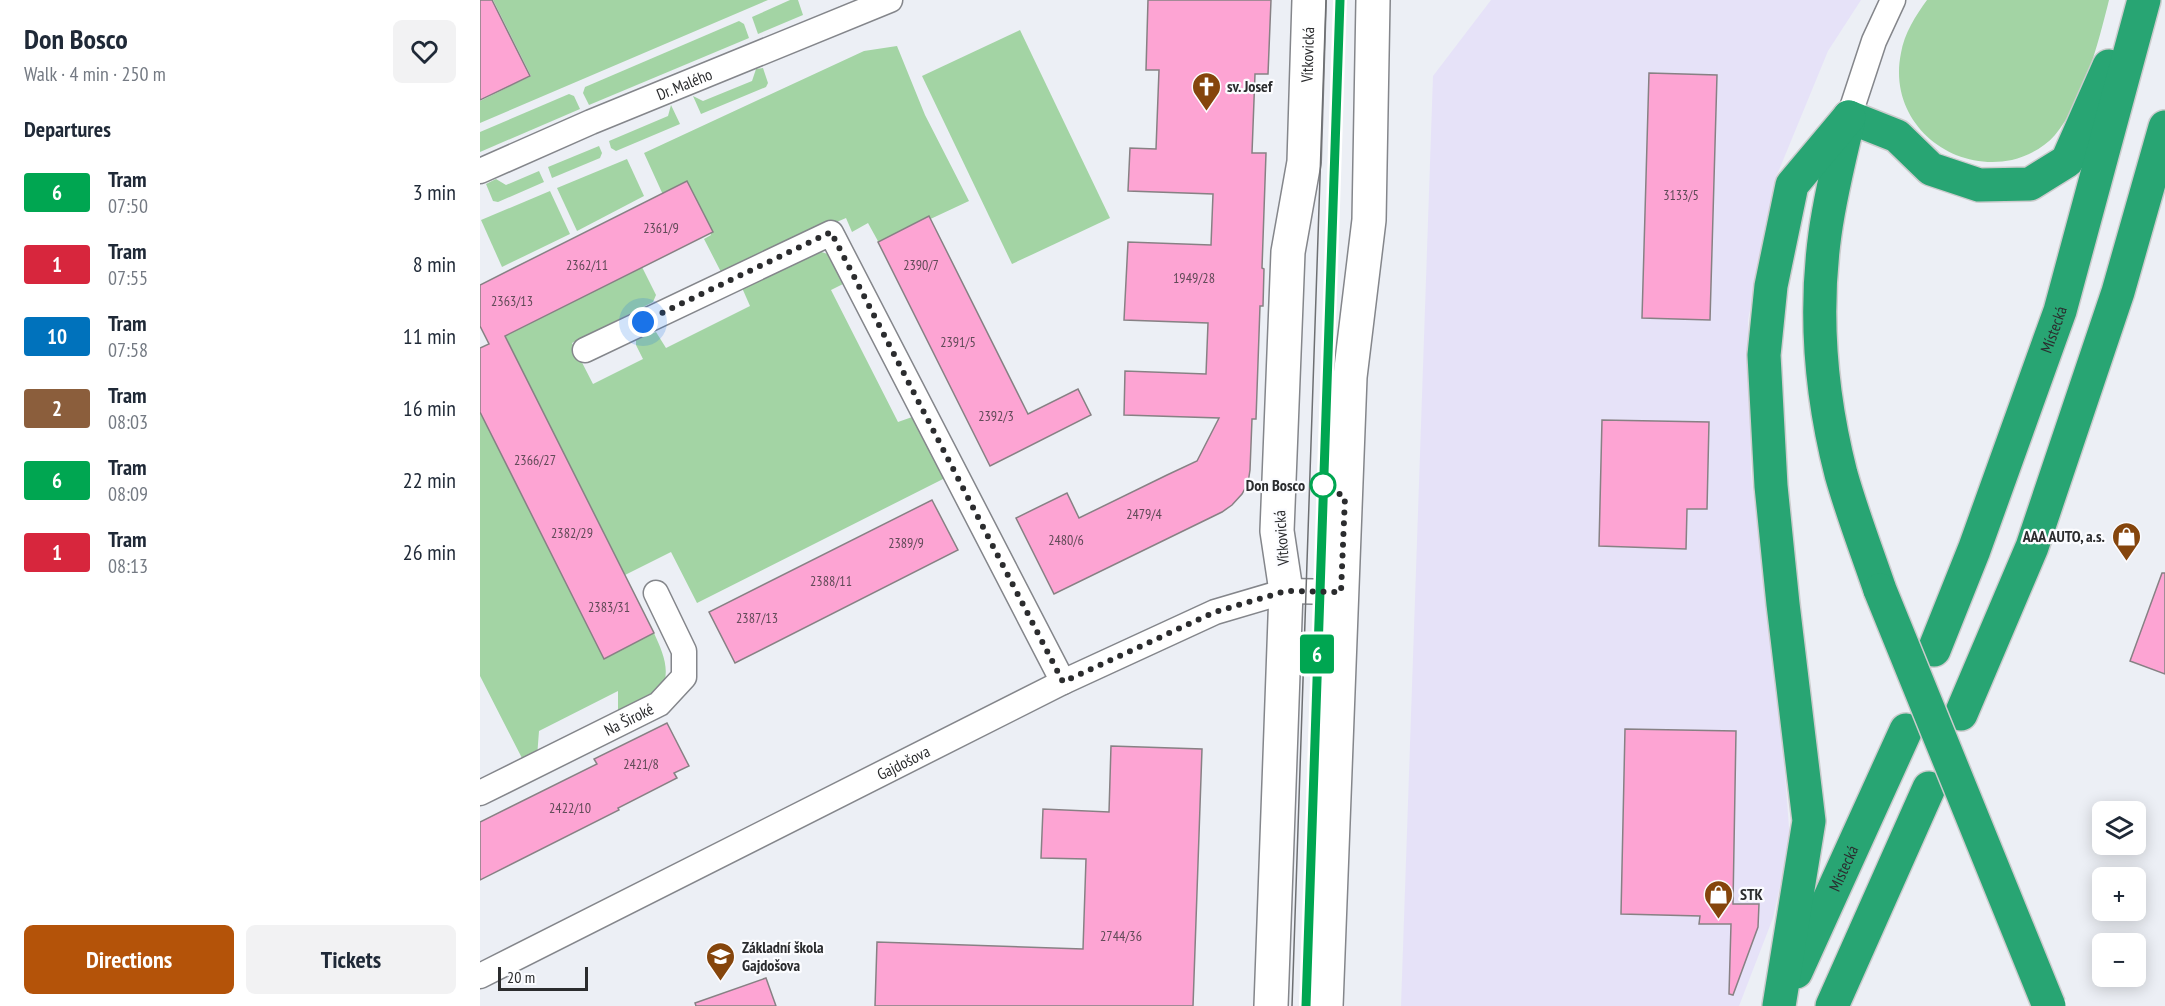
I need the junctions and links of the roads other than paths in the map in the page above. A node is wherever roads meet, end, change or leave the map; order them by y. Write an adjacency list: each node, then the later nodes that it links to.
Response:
1 (890, 0): 9 (street, Dr. Malého)
2 (1309, 0): 11 (street, Vítkovická)
3 (1373, 0): 12 (street)
4 (1893, 0): 7 (street)
5 (2138, 0): 7 (highway)
6 (2144, 0): 14 (highway, Místecká)
7 (1849, 117): 23 (highway); 25 (highway, bridge)
8 (2165, 127): 16 (highway)
9 (480, 171)
10 (585, 350): 15 (street)
11 (1286, 591): 12 (street, Gajdošova); 15 (street, Gajdošova); 21 (street, Vítkovická)
12 (1341, 592): 22 (street)
13 (656, 593): 18 (street, Na Široké)
14 (1934, 650)
15 (1063, 682): 20 (street, Gajdošova)
16 (1961, 714)
17 (1906, 730): 23 (highway, Místecká)
18 (482, 787)
19 (1929, 788): 24 (highway)
20 (480, 976)
21 (1271, 1006)
22 (1326, 1006)
23 (1780, 1006)
24 (1832, 1006)
25 (2049, 1006)

